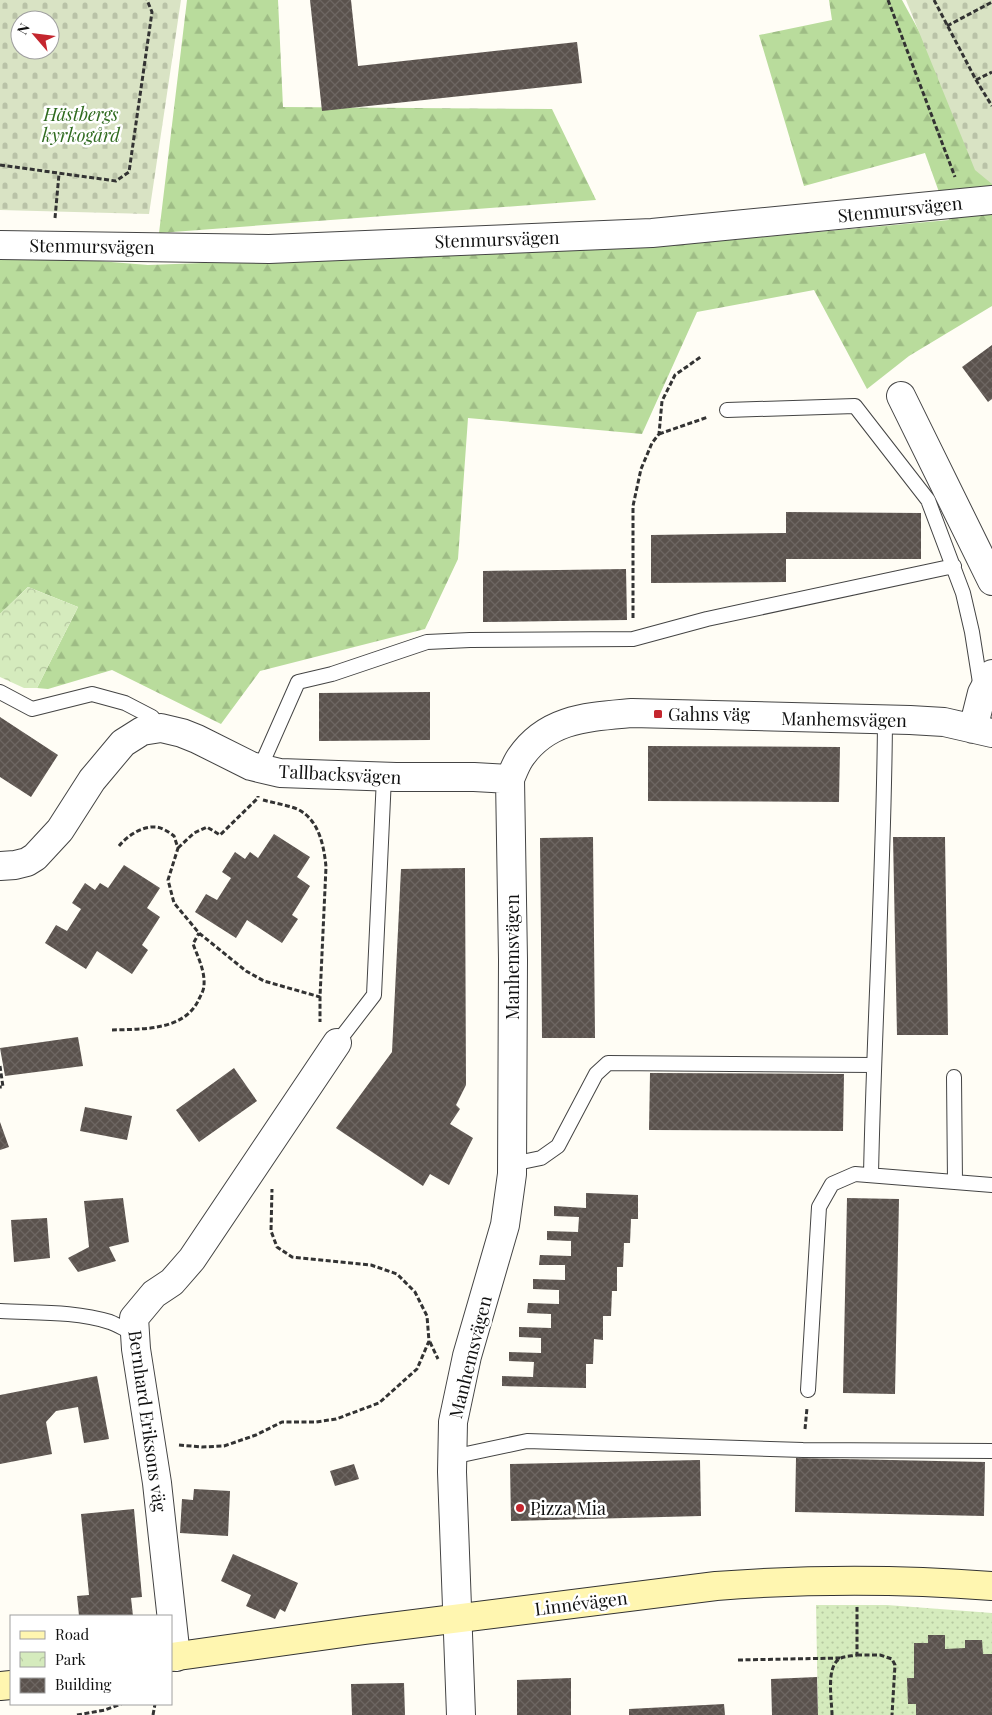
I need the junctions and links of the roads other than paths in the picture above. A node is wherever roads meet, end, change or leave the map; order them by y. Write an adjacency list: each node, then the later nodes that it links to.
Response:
1 (980, 201): 2 (street, Stenmursvägen)
2 (0, 245)
3 (901, 396): 6 (street)
4 (727, 410): 5 (lane)
5 (954, 566): 7 (lane); 12 (lane)
6 (992, 581)
7 (987, 683): 11 (street, Manhemsvägen)
8 (0, 692): 10 (lane)
9 (885, 720): 11 (street, Manhemsvägen); 14 (street, Manhemsvägen); 17 (lane)
10 (161, 728): 12 (street, Tallbacksvägen); 15 (street)
11 (982, 731)
12 (260, 768): 13 (street, Tallbacksvägen)
13 (384, 777): 14 (street, Tallbacksvägen); 16 (lane)
14 (510, 779): 19 (street, Manhemsvägen)
15 (0, 866)
16 (328, 1033): 24 (street, Bernhard Eriksons väg)
17 (874, 1065): 19 (lane); 20 (lane)
18 (954, 1077): 21 (lane)
19 (512, 1164): 27 (street, Manhemsvägen)
20 (871, 1175): 21 (lane); 25 (lane)
21 (955, 1182): 22 (lane)
22 (992, 1185)
23 (0, 1311): 24 (lane)
24 (135, 1334): 29 (street, Bernhard Eriksons väg)
25 (808, 1390)
26 (992, 1451): 27 (lane)
27 (452, 1457): 30 (street, Manhemsvägen)
28 (992, 1586): 30 (street, Linnévägen)
29 (170, 1615)
30 (457, 1619): 32 (street, Linnévägen); 33 (street, Manhemsvägen)
31 (172, 1637): 32 (street, Bernhard Eriksons väg)
32 (174, 1657)
33 (460, 1715)

